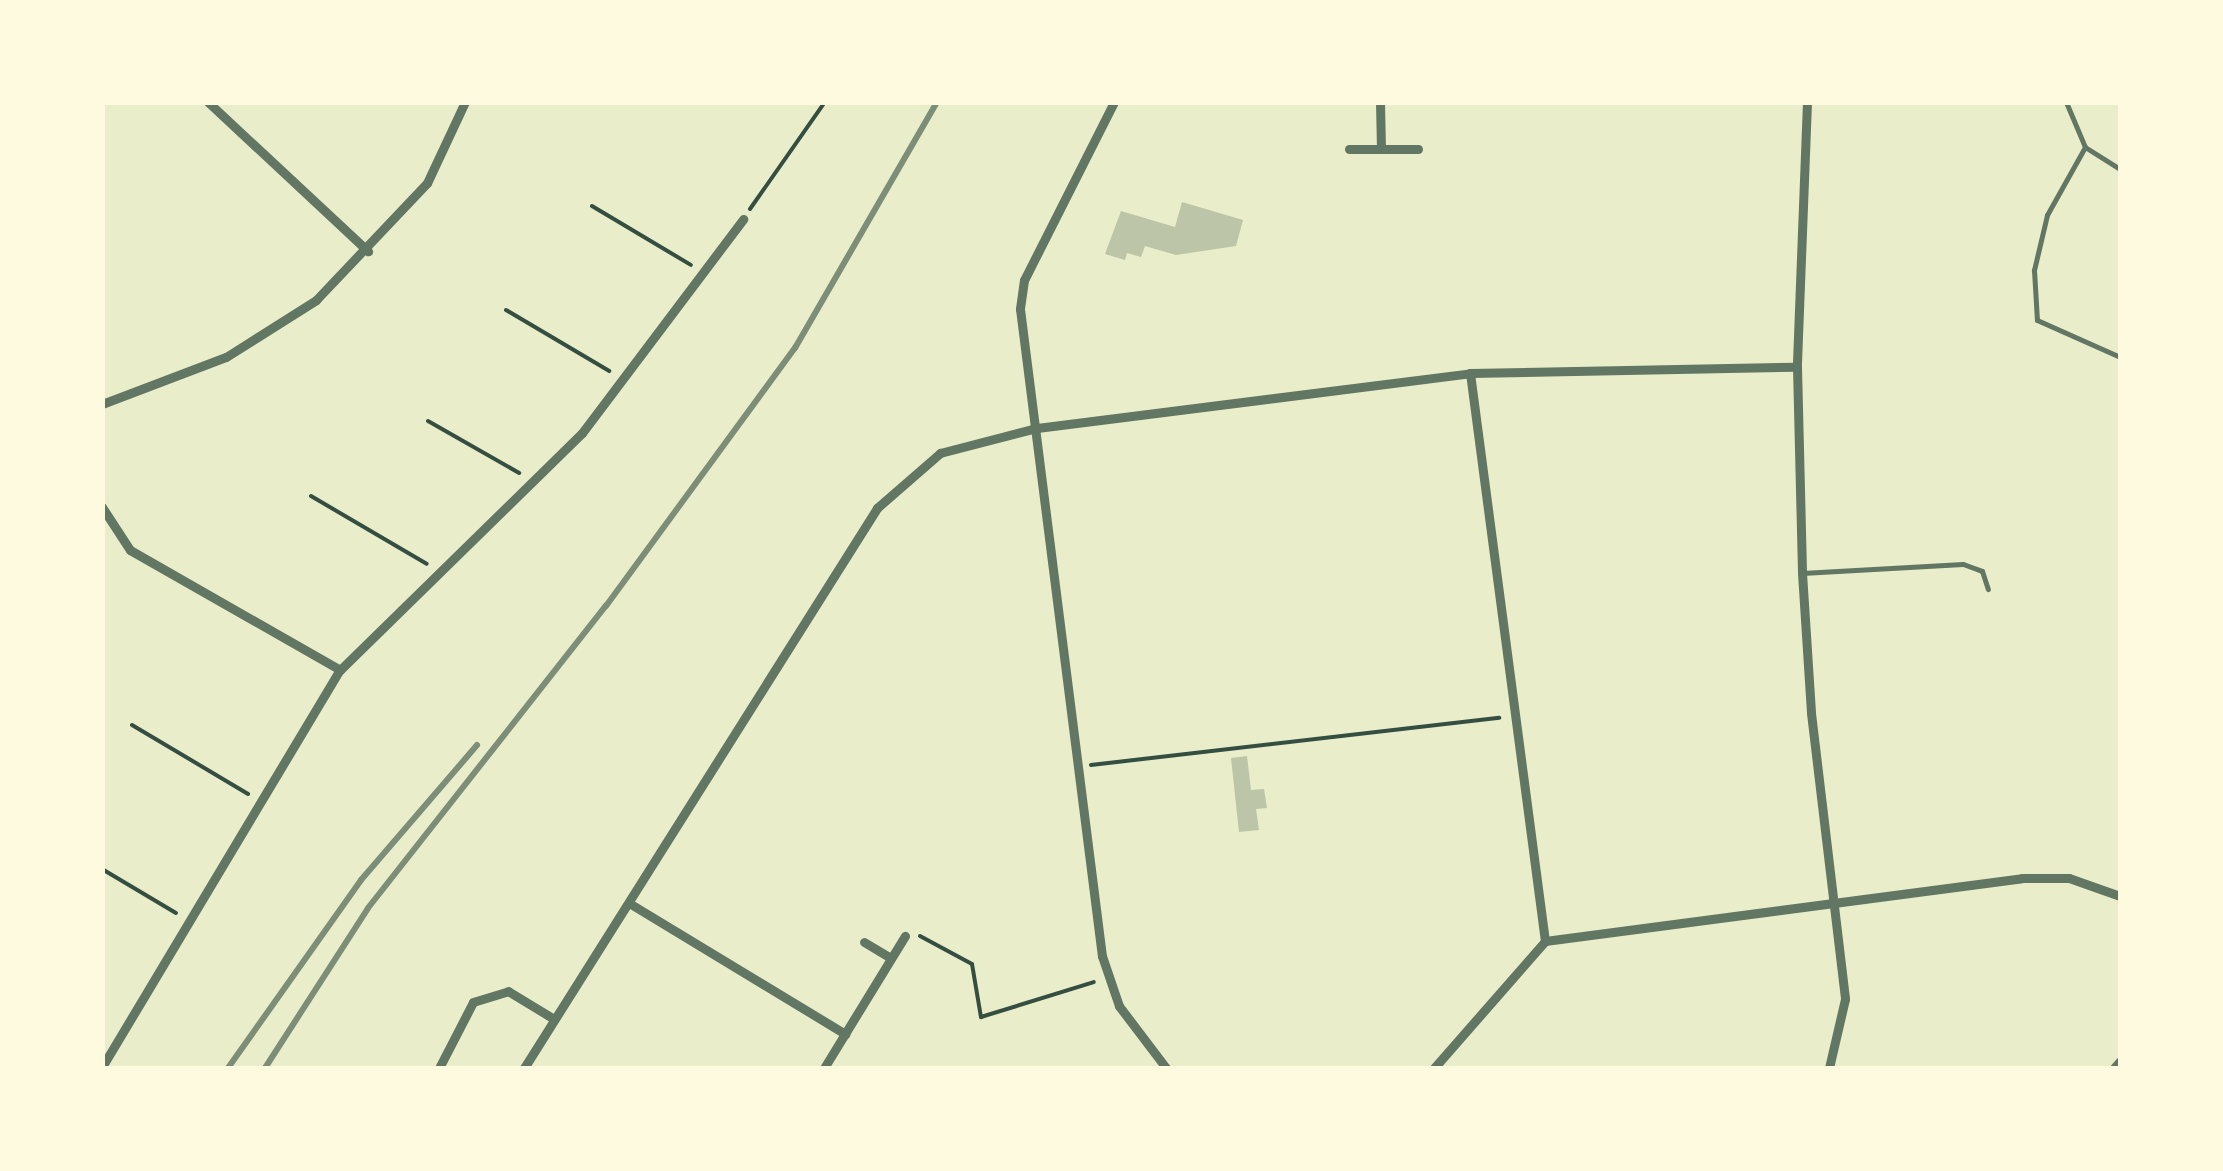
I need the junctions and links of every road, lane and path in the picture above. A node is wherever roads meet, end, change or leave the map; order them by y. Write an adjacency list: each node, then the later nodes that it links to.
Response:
1 (208, 102): 15 (street)
2 (465, 102): 15 (street)
3 (825, 102): 14 (path)
4 (1114, 102): 24 (street)
5 (1380, 102): 11 (street)
6 (1807, 102): 19 (street)
7 (2066, 102): 8 (lane)
8 (2085, 147): 12 (lane); 18 (lane)
9 (1418, 148): 11 (street)
10 (1349, 149): 11 (street)
11 (1381, 149)
12 (2120, 168)
13 (592, 206): 16 (path)
14 (743, 219): 31 (street)
15 (368, 251): 22 (street)
16 (694, 267)
17 (506, 310): 21 (path)
18 (2120, 357)
19 (1796, 367): 20 (street); 29 (street)
20 (1470, 373): 24 (street); 32 (street)
21 (615, 374)
22 (102, 404)
23 (428, 421): 25 (path)
24 (1037, 428): 34 (street); 39 (street)
25 (524, 477)
26 (311, 496): 28 (path)
27 (102, 507): 31 (street)
28 (434, 568)
29 (1802, 572): 30 (lane); 38 (street)
30 (1988, 590)
31 (340, 670): 49 (street)
32 (1516, 716): 34 (path); 43 (street)
33 (132, 725): 35 (path)
34 (1077, 766): 45 (street)
35 (254, 798)
36 (102, 869): 40 (path)
37 (2120, 896): 38 (street)
38 (1834, 902): 43 (street); 55 (street)
39 (629, 903): 46 (street); 47 (street)
40 (183, 917)
41 (905, 936): 44 (street); 45 (path)
42 (864, 942): 44 (street)
43 (1545, 942): 54 (street)
44 (892, 958): 47 (street)
45 (1108, 978): 53 (street)
46 (554, 1019): 50 (street); 51 (street)
47 (845, 1034): 52 (street)
48 (2120, 1061): 56 (street)
49 (102, 1067)
50 (440, 1068)
51 (524, 1068)
52 (824, 1068)
53 (1166, 1068)
54 (1434, 1068)
55 (1829, 1068)
56 (2114, 1068)

